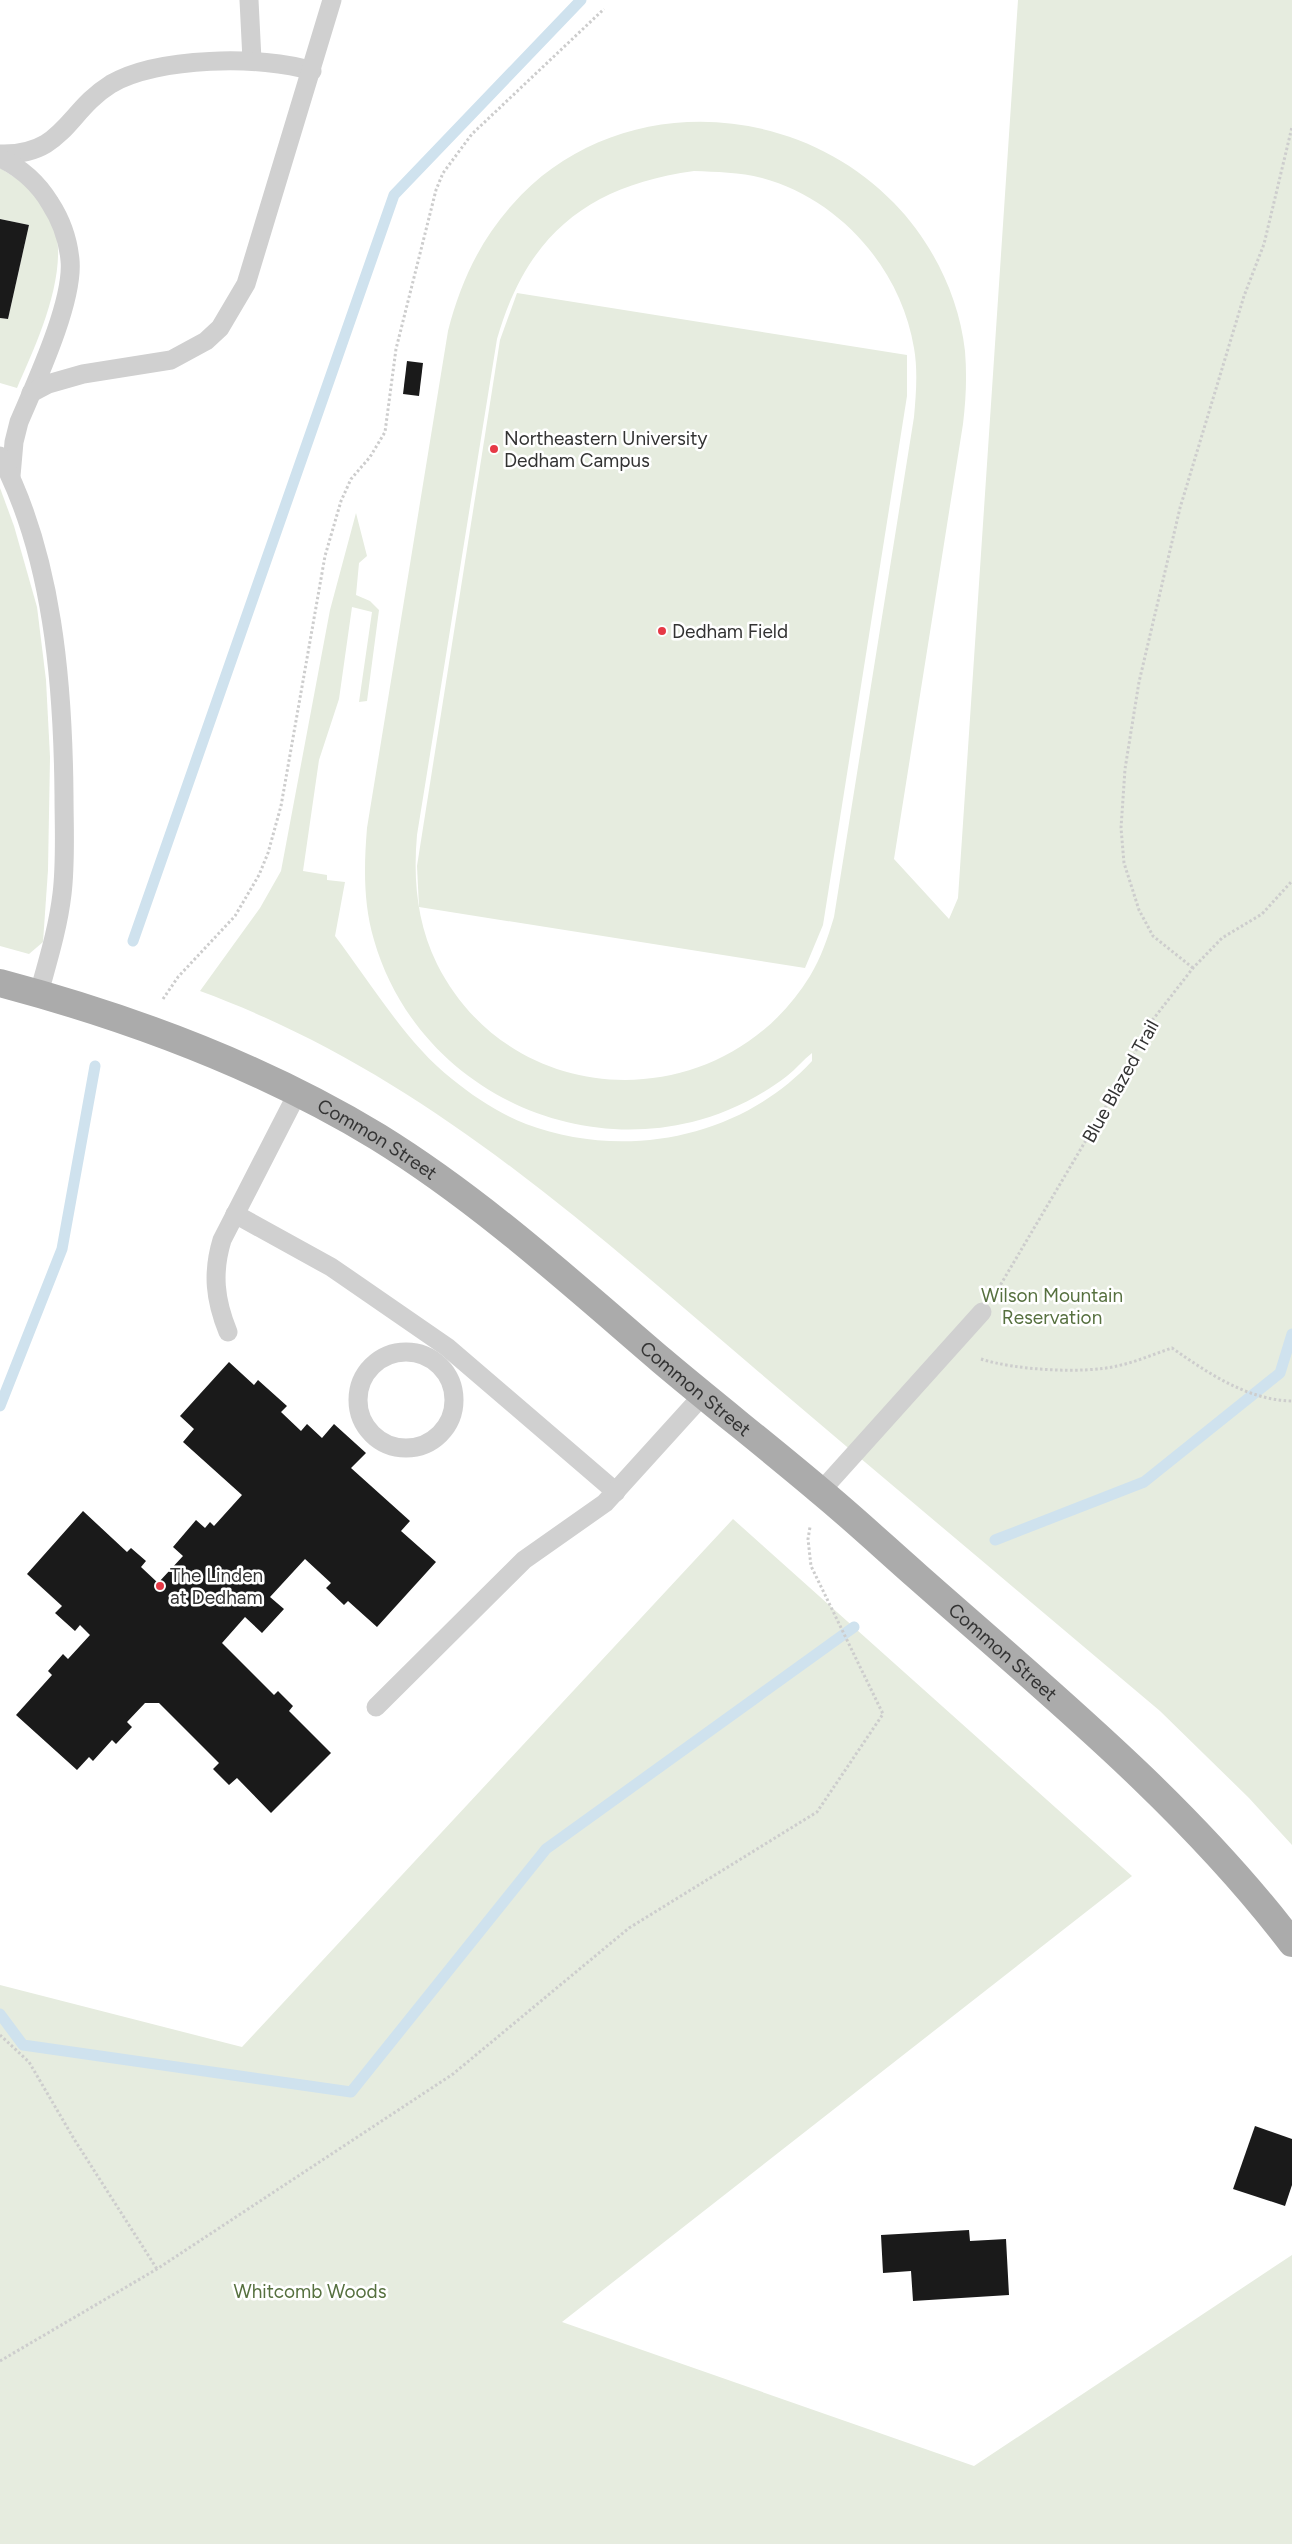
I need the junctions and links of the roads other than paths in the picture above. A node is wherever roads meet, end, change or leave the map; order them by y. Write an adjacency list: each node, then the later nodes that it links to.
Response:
1 (249, 0): 3 (lane)
2 (332, 0): 4 (lane)
3 (252, 60): 4 (lane); 5 (lane)
4 (312, 71): 6 (lane)
5 (0, 156): 6 (lane)
6 (31, 393): 8 (lane)
7 (0, 456): 8 (lane)
8 (11, 477): 10 (lane)
9 (0, 983): 10 (main road, Common Street)
10 (39, 993): 11 (main road, Common Street)
11 (298, 1092): 12 (lane); 17 (main road, Common Street)
12 (235, 1214): 14 (lane); 15 (lane)
13 (982, 1312): 18 (lane)
14 (228, 1332)
15 (442, 1344): 16 (lane); 19 (lane)
16 (431, 1359): 16 (lane)
17 (703, 1396): 18 (main road, Common Street); 19 (lane)
18 (821, 1491): 21 (main road, Common Street)
19 (616, 1492): 20 (lane)
20 (376, 1707)
21 (1292, 1943)

